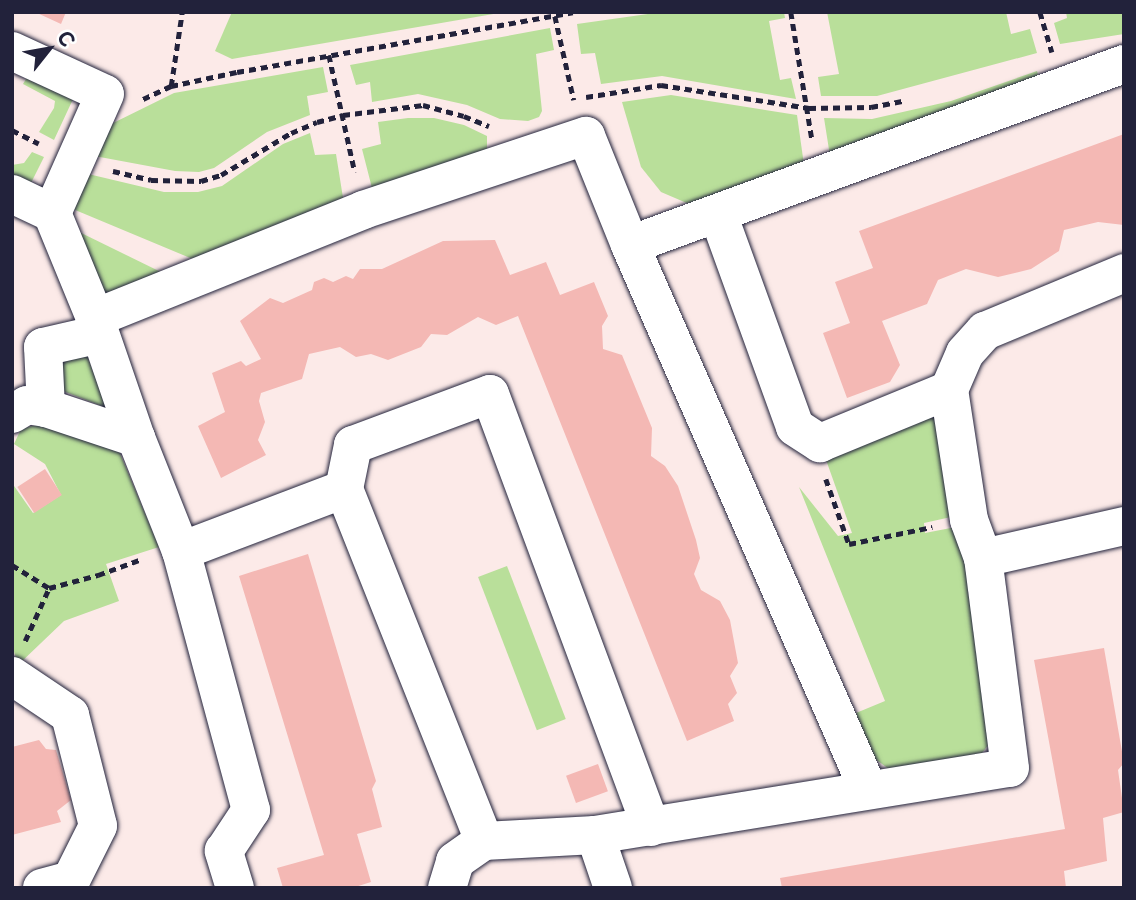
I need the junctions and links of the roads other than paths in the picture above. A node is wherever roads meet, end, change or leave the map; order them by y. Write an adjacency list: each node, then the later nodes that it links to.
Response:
1 (12, 51): 4 (lane)
2 (1124, 64): 5 (lane)
3 (12, 194): 4 (lane)
4 (52, 213): 8 (lane)
5 (718, 214): 6 (lane); 9 (lane)
6 (630, 245): 8 (lane); 17 (lane)
7 (1124, 273): 9 (lane)
8 (97, 326): 10 (lane); 11 (lane)
9 (949, 390): 15 (lane)
10 (29, 411): 11 (lane)
11 (136, 438): 14 (lane)
12 (344, 489): 14 (lane); 18 (lane); 20 (lane)
13 (1124, 526): 15 (lane)
14 (180, 548): 22 (lane)
15 (984, 558): 17 (lane)
16 (18, 662): 21 (lane)
17 (868, 789): 18 (lane)
18 (651, 827): 19 (lane)
19 (595, 835): 20 (lane); 24 (lane)
20 (484, 841): 23 (lane)
21 (42, 888)
22 (235, 888)
23 (447, 888)
24 (612, 888)

